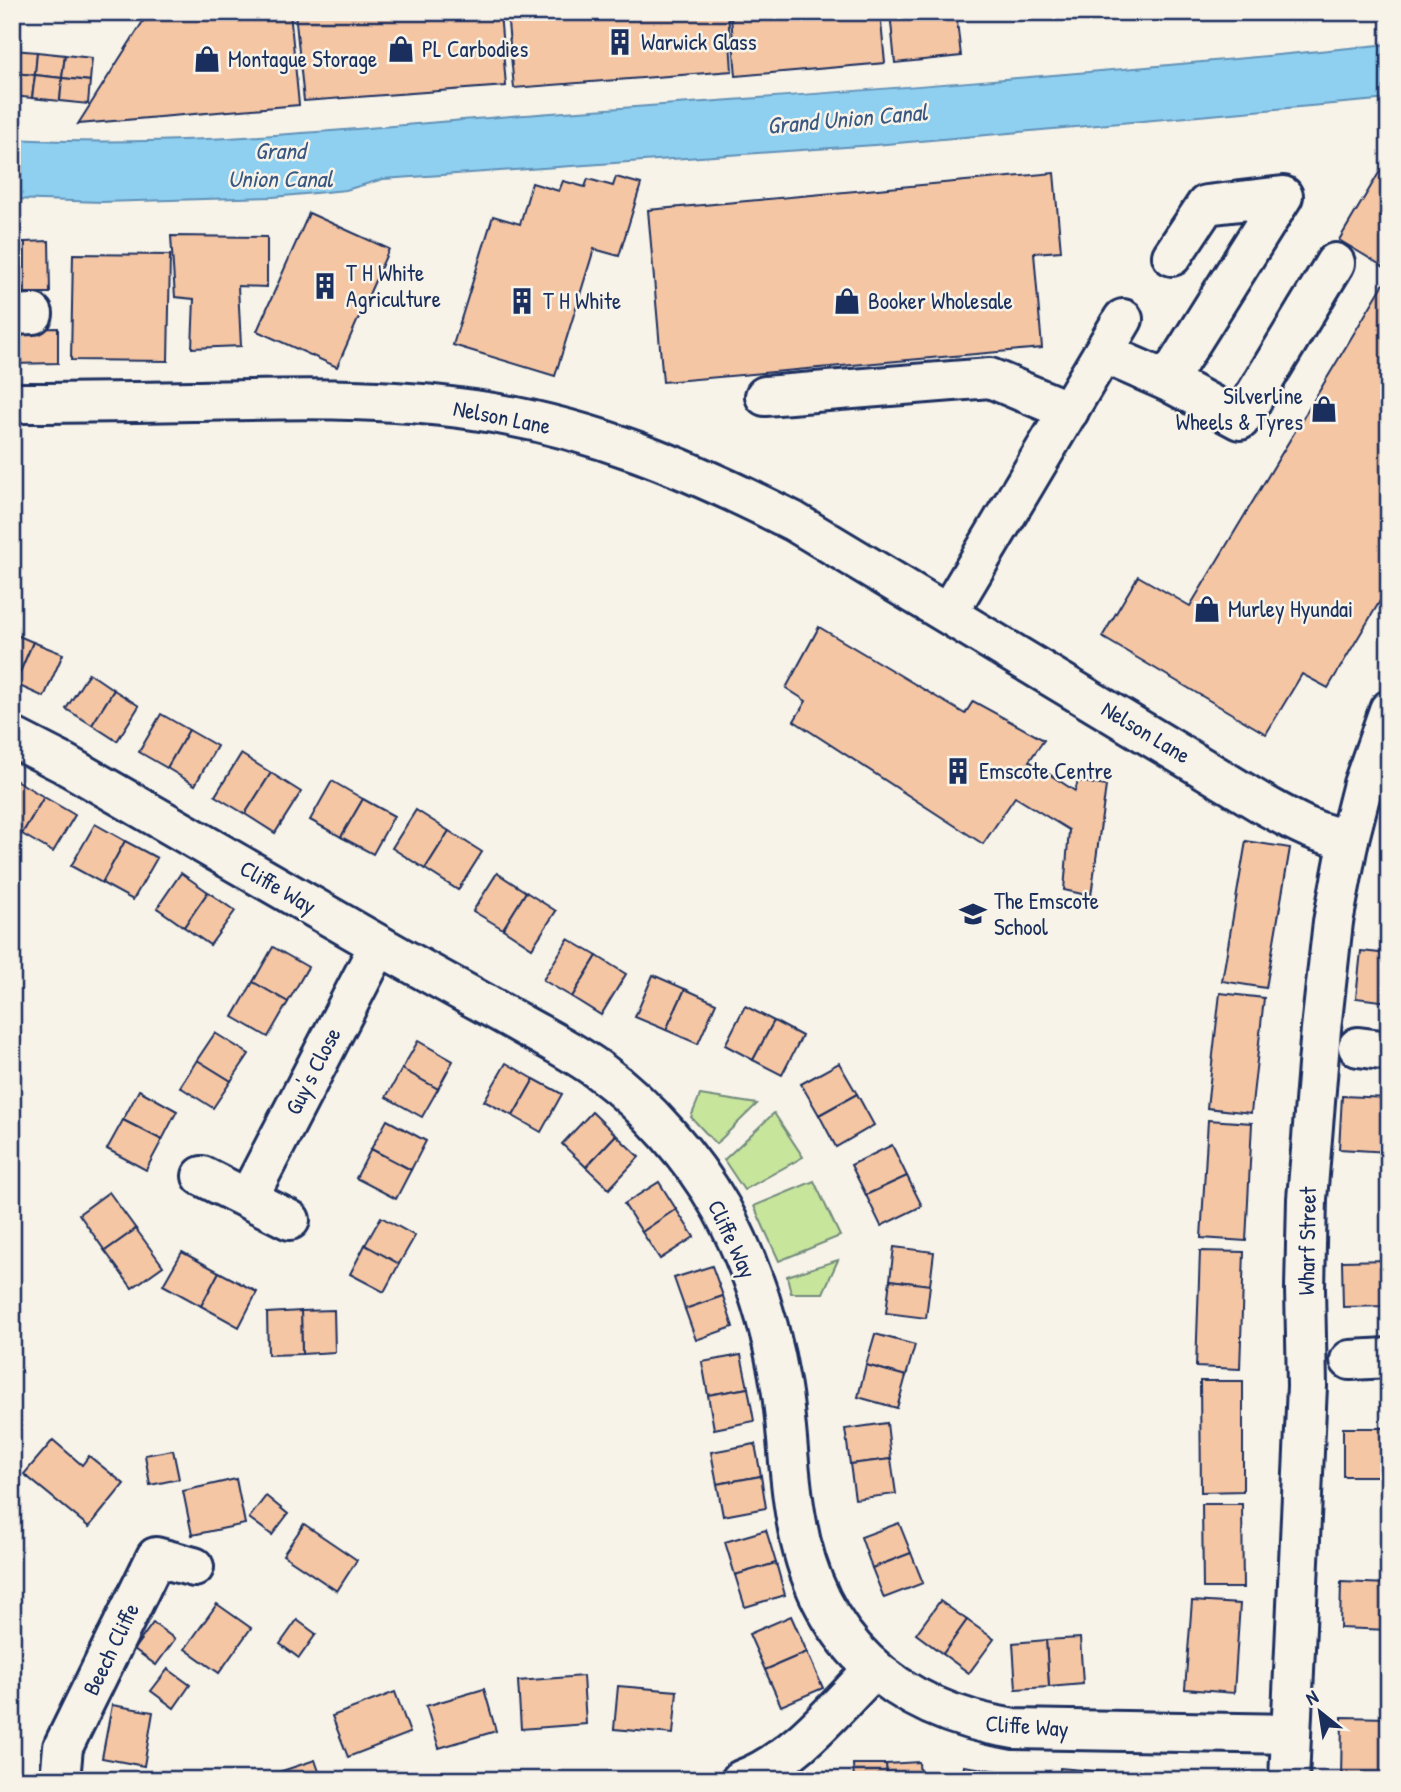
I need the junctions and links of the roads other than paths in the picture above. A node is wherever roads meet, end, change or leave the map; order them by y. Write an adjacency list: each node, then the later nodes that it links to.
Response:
1 (1172, 256): 5 (street)
2 (1335, 263): 5 (street)
3 (1123, 319): 4 (street)
4 (1103, 353): 5 (street); 8 (street)
5 (1167, 381)
6 (765, 396): 8 (street)
7 (12, 403): 9 (street, Nelson Lane)
8 (1069, 411): 9 (street)
9 (948, 613): 12 (street, Nelson Lane)
10 (1389, 710): 12 (street, Wharf Street)
11 (12, 737): 13 (street, Cliffe Way)
12 (1349, 839): 21 (street, Wharf Street)
13 (379, 945): 15 (street, Guy's Close); 20 (street, Cliffe Way)
14 (202, 1176): 15 (street)
15 (248, 1198): 16 (street)
16 (290, 1220)
17 (1389, 1358): 18 (street)
18 (1350, 1360)
19 (194, 1567): 22 (street, Beech Cliffe)
20 (874, 1669): 21 (street, Cliffe Way); 23 (street)
21 (1290, 1734): 24 (street, Wharf Street)
22 (60, 1780)
23 (741, 1780)
24 (1289, 1780)

